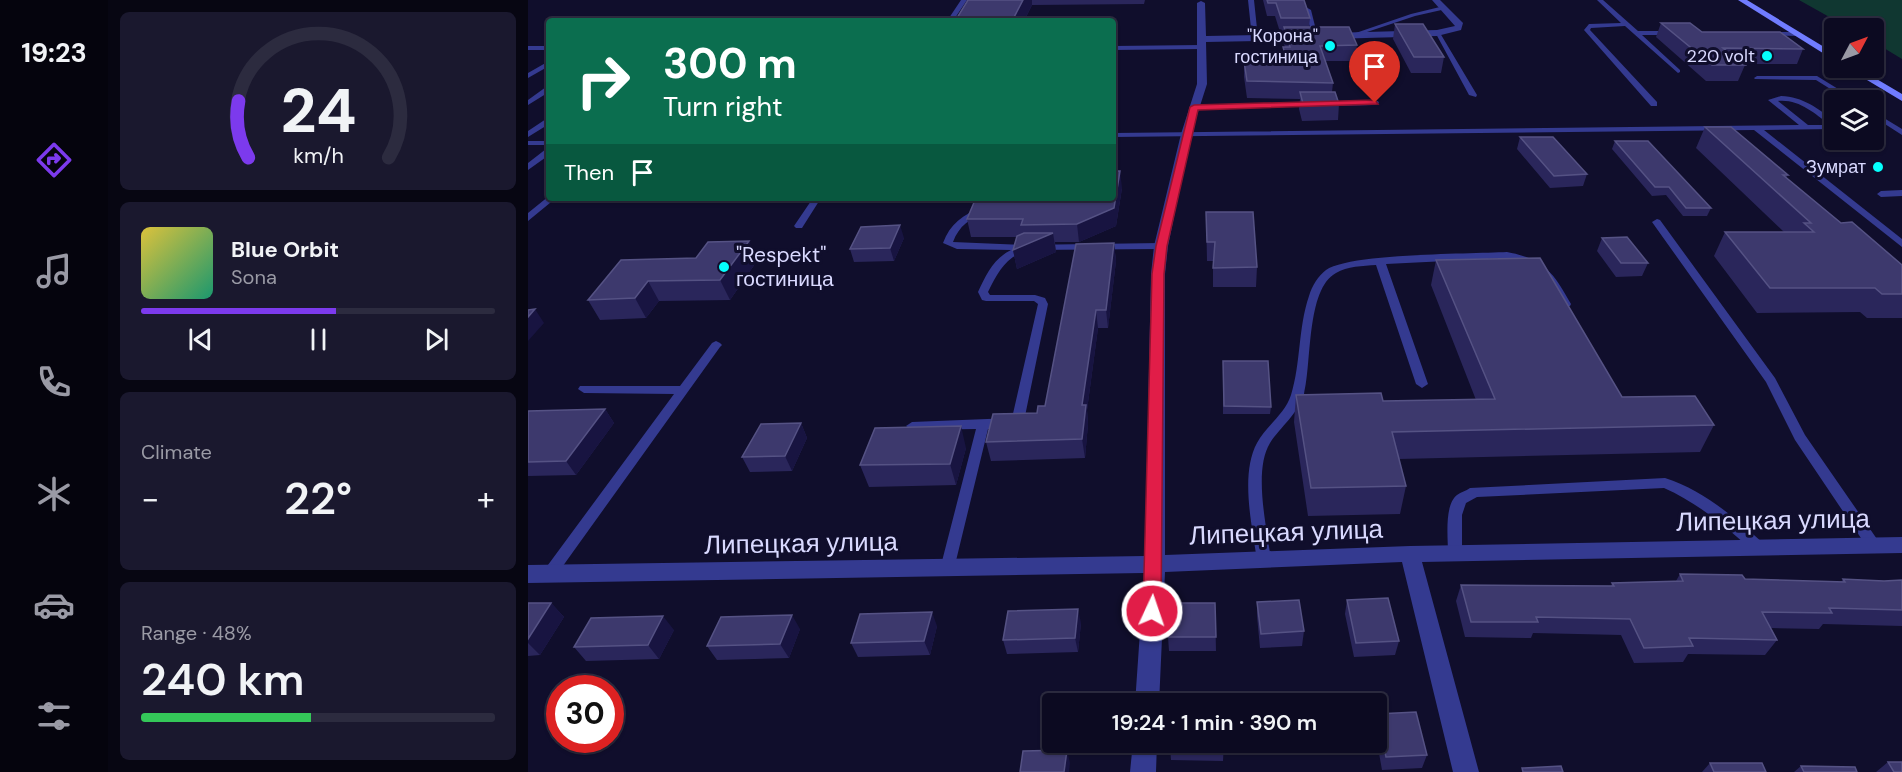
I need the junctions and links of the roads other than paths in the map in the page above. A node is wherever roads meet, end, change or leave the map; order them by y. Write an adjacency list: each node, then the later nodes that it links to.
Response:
1 (964, 0): 9 (lane)
2 (1251, 0): 18 (lane)
3 (1299, 0): 17 (lane)
4 (1436, 0): 8 (street)
5 (1600, 0): 10 (lane)
6 (1742, 0): 15 (main road)
7 (1201, 3): 19 (street)
8 (1444, 8): 11 (street); 16 (lane)
9 (952, 18)
10 (1628, 24): 12 (lane); 35 (lane)
11 (1437, 33): 16 (street); 31 (lane)
12 (1638, 33): 13 (lane); 25 (lane)
13 (1683, 33)
14 (1763, 34): 15 (lane)
15 (1798, 34): 23 (main road)
16 (1350, 36): 17 (street)
17 (1316, 37): 18 (street)
18 (1255, 38): 19 (street)
19 (1201, 43): 22 (lane); 36 (street)
20 (528, 48): 21 (lane)
21 (546, 48)
22 (1116, 48)
23 (1824, 51)
24 (546, 65): 26 (lane)
25 (1678, 71)
26 (528, 76)
27 (1757, 78): 29 (lane)
28 (1869, 78): 32 (main road)
29 (1836, 90)
30 (546, 91): 33 (lane)
31 (1473, 95)
32 (1902, 98)
33 (528, 103)
34 (1375, 103): 36 (lane)
35 (1654, 104)
36 (1194, 107): 46 (street)
37 (1824, 117): 45 (lane)
38 (1884, 121): 42 (lane)
39 (546, 123): 48 (lane)
40 (1824, 126): 45 (lane)
41 (1884, 126): 42 (lane)
42 (1892, 126): 43 (lane); 47 (lane)
43 (1902, 126)
44 (1755, 127): 45 (lane); 46 (lane); 62 (lane)
45 (1806, 127)
46 (1186, 134): 49 (lane); 63 (street)
47 (1902, 134)
48 (528, 135)
49 (1116, 135)
50 (528, 143): 51 (lane)
51 (546, 143)
52 (546, 154): 53 (lane)
53 (528, 167)
54 (1902, 193): 55 (lane)
55 (1881, 194)
56 (548, 201): 59 (lane)
57 (815, 201): 61 (lane)
58 (991, 208): 64 (lane)
59 (528, 218)
60 (1657, 222): 73 (lane)
61 (799, 226)
62 (1902, 244)
63 (1161, 246): 64 (lane); 79 (street)
64 (1026, 247): 71 (lane)
65 (1380, 262): 66 (lane); 68 (lane); 78 (lane)
66 (1572, 314)
67 (716, 345): 70 (lane)
68 (1422, 384)
69 (584, 389): 70 (lane)
70 (681, 390): 81 (lane)
71 (983, 425): 72 (lane); 80 (lane)
72 (912, 426)
73 (1874, 546): 74 (street, Липецкая улица); 75 (street, Липецкая улица)
74 (1902, 546)
75 (1758, 547): 76 (street, Липецкая улица); 76 (lane)
76 (1455, 553): 77 (street, Липецкая улица)
77 (1410, 554): 78 (street, Липецкая улица); 86 (street)
78 (1264, 560): 79 (street, Липецкая улица)
79 (1155, 564): 80 (street, Липецкая улица); 83 (street)
80 (947, 569): 81 (street, Липецкая улица)
81 (550, 573): 82 (street, Липецкая улица)
82 (528, 574)
83 (1148, 693)
84 (1144, 753): 85 (street)
85 (1143, 772)
86 (1466, 772)

